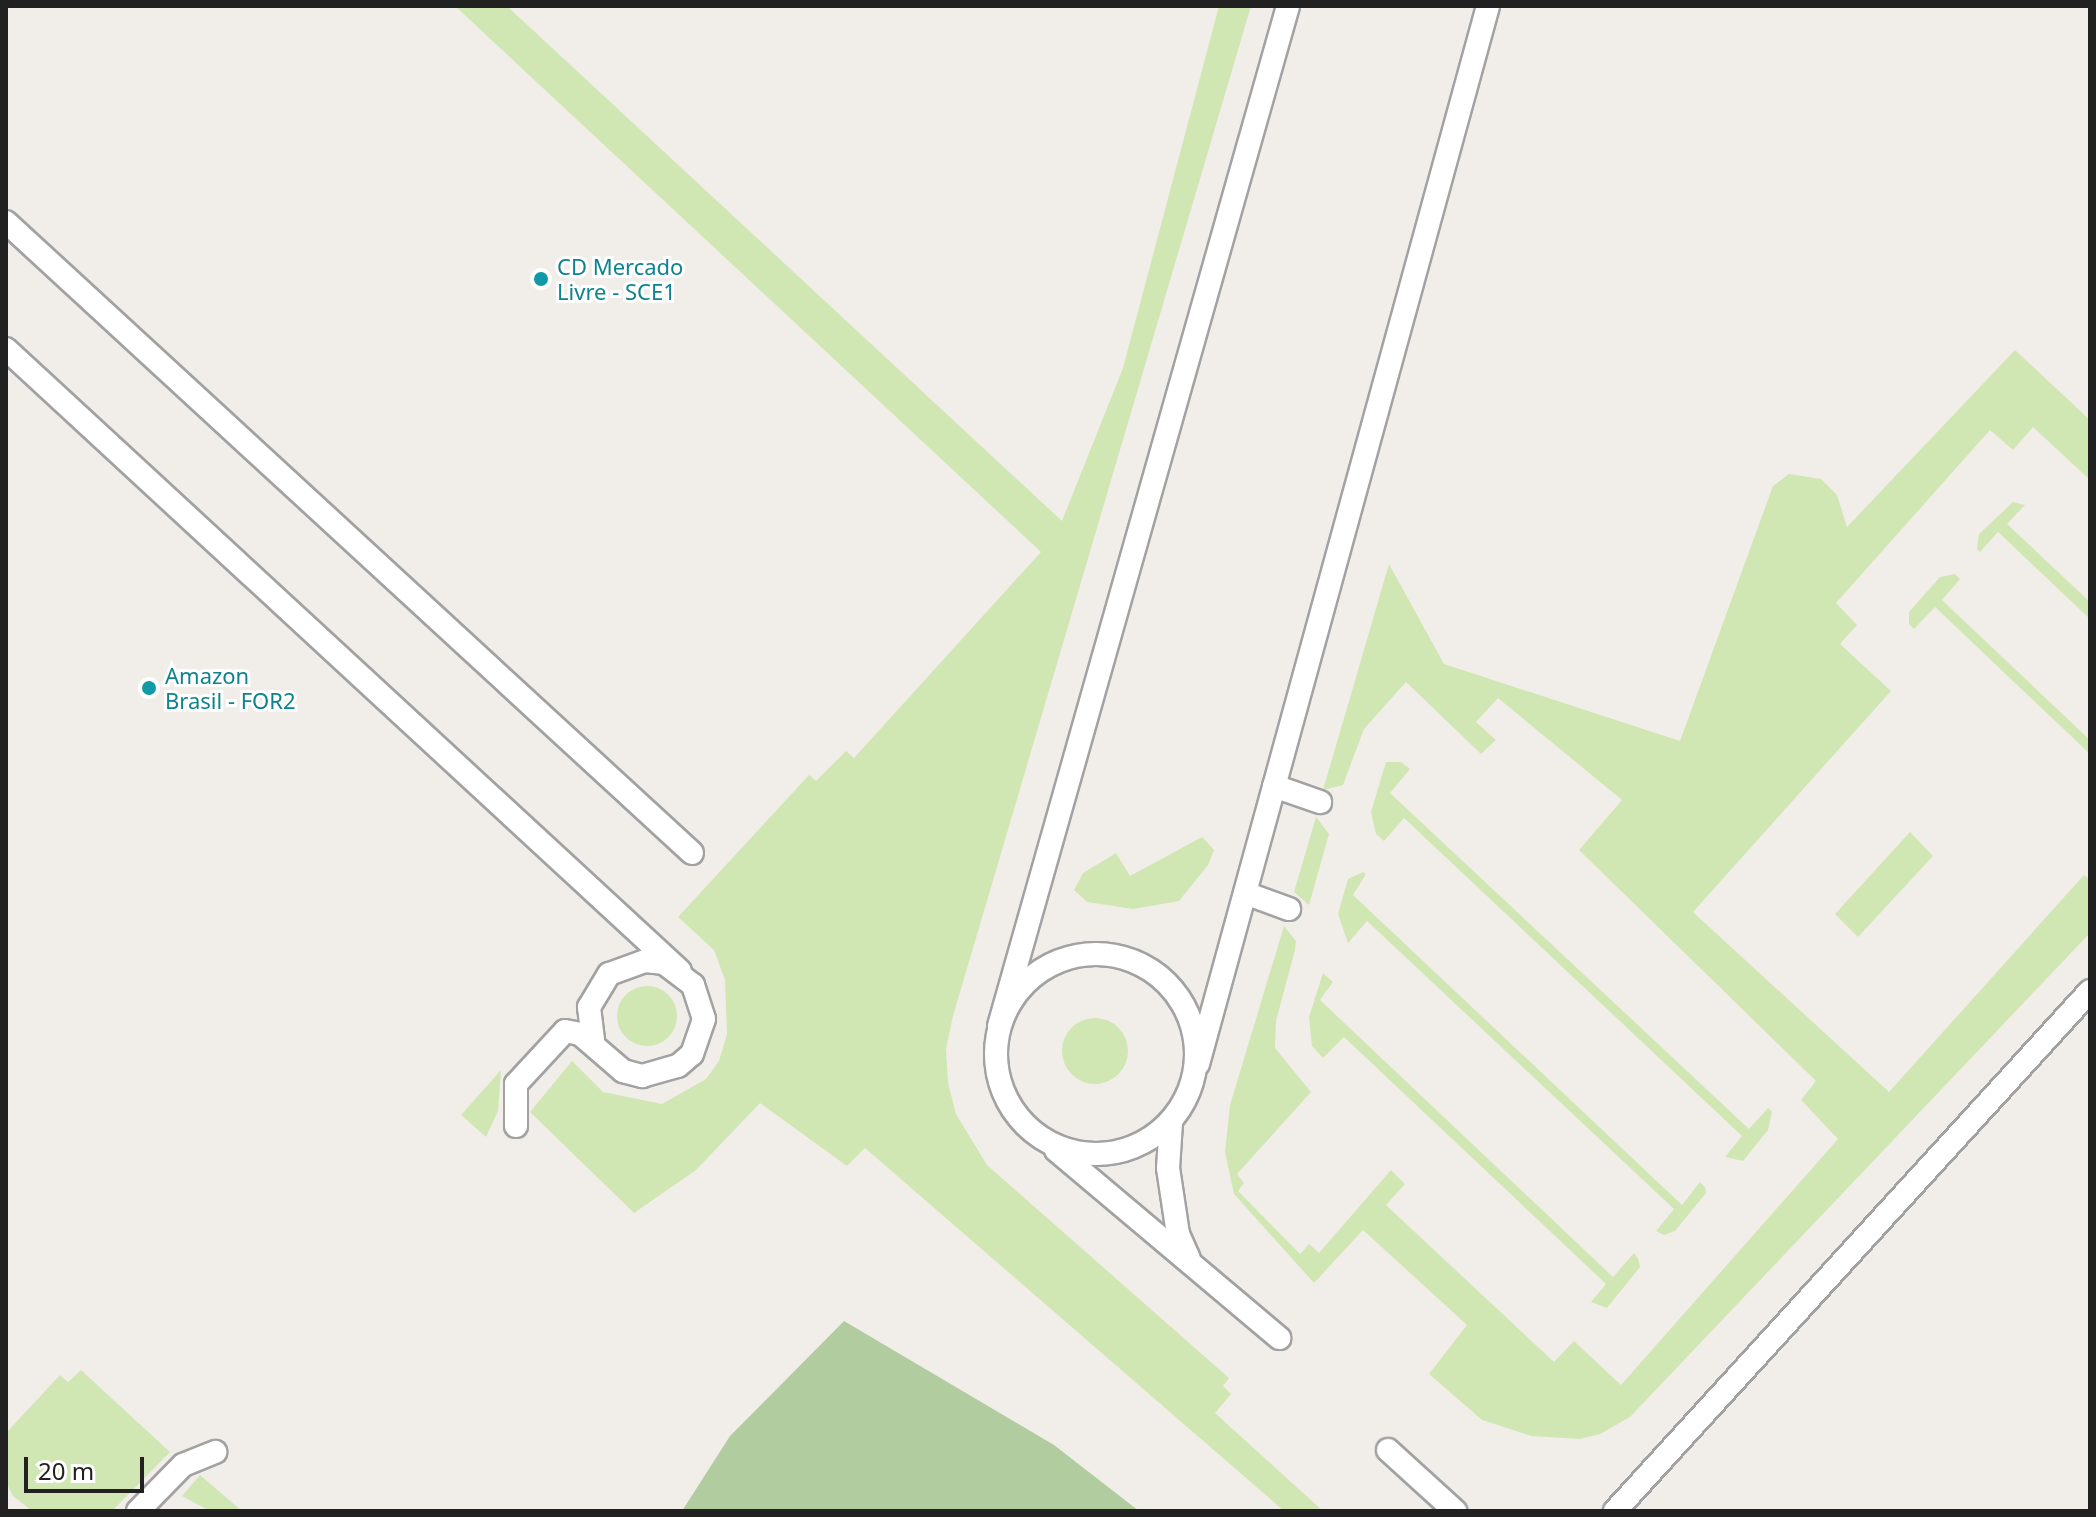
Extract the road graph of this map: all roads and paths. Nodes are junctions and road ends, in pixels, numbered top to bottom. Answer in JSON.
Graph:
{"nodes":[{"id":1,"x":1288,"y":6,"type":"edge"},
{"id":2,"x":1488,"y":6,"type":"edge"},
{"id":3,"x":6,"y":222,"type":"edge"},
{"id":4,"x":6,"y":349,"type":"edge"},
{"id":5,"x":1274,"y":786,"type":"junction"},
{"id":6,"x":1320,"y":802,"type":"dead end"},
{"id":7,"x":692,"y":853,"type":"dead end"},
{"id":8,"x":1245,"y":893,"type":"junction"},
{"id":9,"x":1289,"y":909,"type":"dead end"},
{"id":10,"x":680,"y":971,"type":"junction"},
{"id":11,"x":2090,"y":991,"type":"edge"},
{"id":12,"x":999,"y":1026,"type":"junction"},
{"id":13,"x":594,"y":1045,"type":"junction"},
{"id":14,"x":1198,"y":1064,"type":"junction"},
{"id":15,"x":1171,"y":1123,"type":"junction"},
{"id":16,"x":516,"y":1126,"type":"dead end"},
{"id":17,"x":1049,"y":1144,"type":"junction"},
{"id":18,"x":1191,"y":1263,"type":"junction"},
{"id":19,"x":1279,"y":1338,"type":"dead end"},
{"id":20,"x":1388,"y":1450,"type":"dead end"},
{"id":21,"x":215,"y":1452,"type":"dead end"},
{"id":22,"x":138,"y":1511,"type":"edge"},
{"id":23,"x":1455,"y":1511,"type":"edge"},
{"id":24,"x":1615,"y":1511,"type":"edge"}],
"edges":[{"from":1,"to":12,"type":"lane"},
{"from":2,"to":5,"type":"lane"},
{"from":3,"to":7,"type":"lane"},
{"from":4,"to":10,"type":"lane"},
{"from":5,"to":6,"type":"lane"},
{"from":5,"to":8,"type":"lane"},
{"from":8,"to":9,"type":"lane"},
{"from":8,"to":14,"type":"lane"},
{"from":10,"to":13,"type":"lane"},
{"from":10,"to":13,"type":"lane"},
{"from":11,"to":24,"type":"lane"},
{"from":12,"to":14,"type":"lane"},
{"from":12,"to":17,"type":"lane"},
{"from":13,"to":16,"type":"lane"},
{"from":14,"to":15,"type":"lane"},
{"from":15,"to":17,"type":"lane"},
{"from":15,"to":18,"type":"lane"},
{"from":17,"to":18,"type":"lane"},
{"from":18,"to":19,"type":"lane"},
{"from":20,"to":23,"type":"lane"},
{"from":21,"to":22,"type":"lane"}]}
